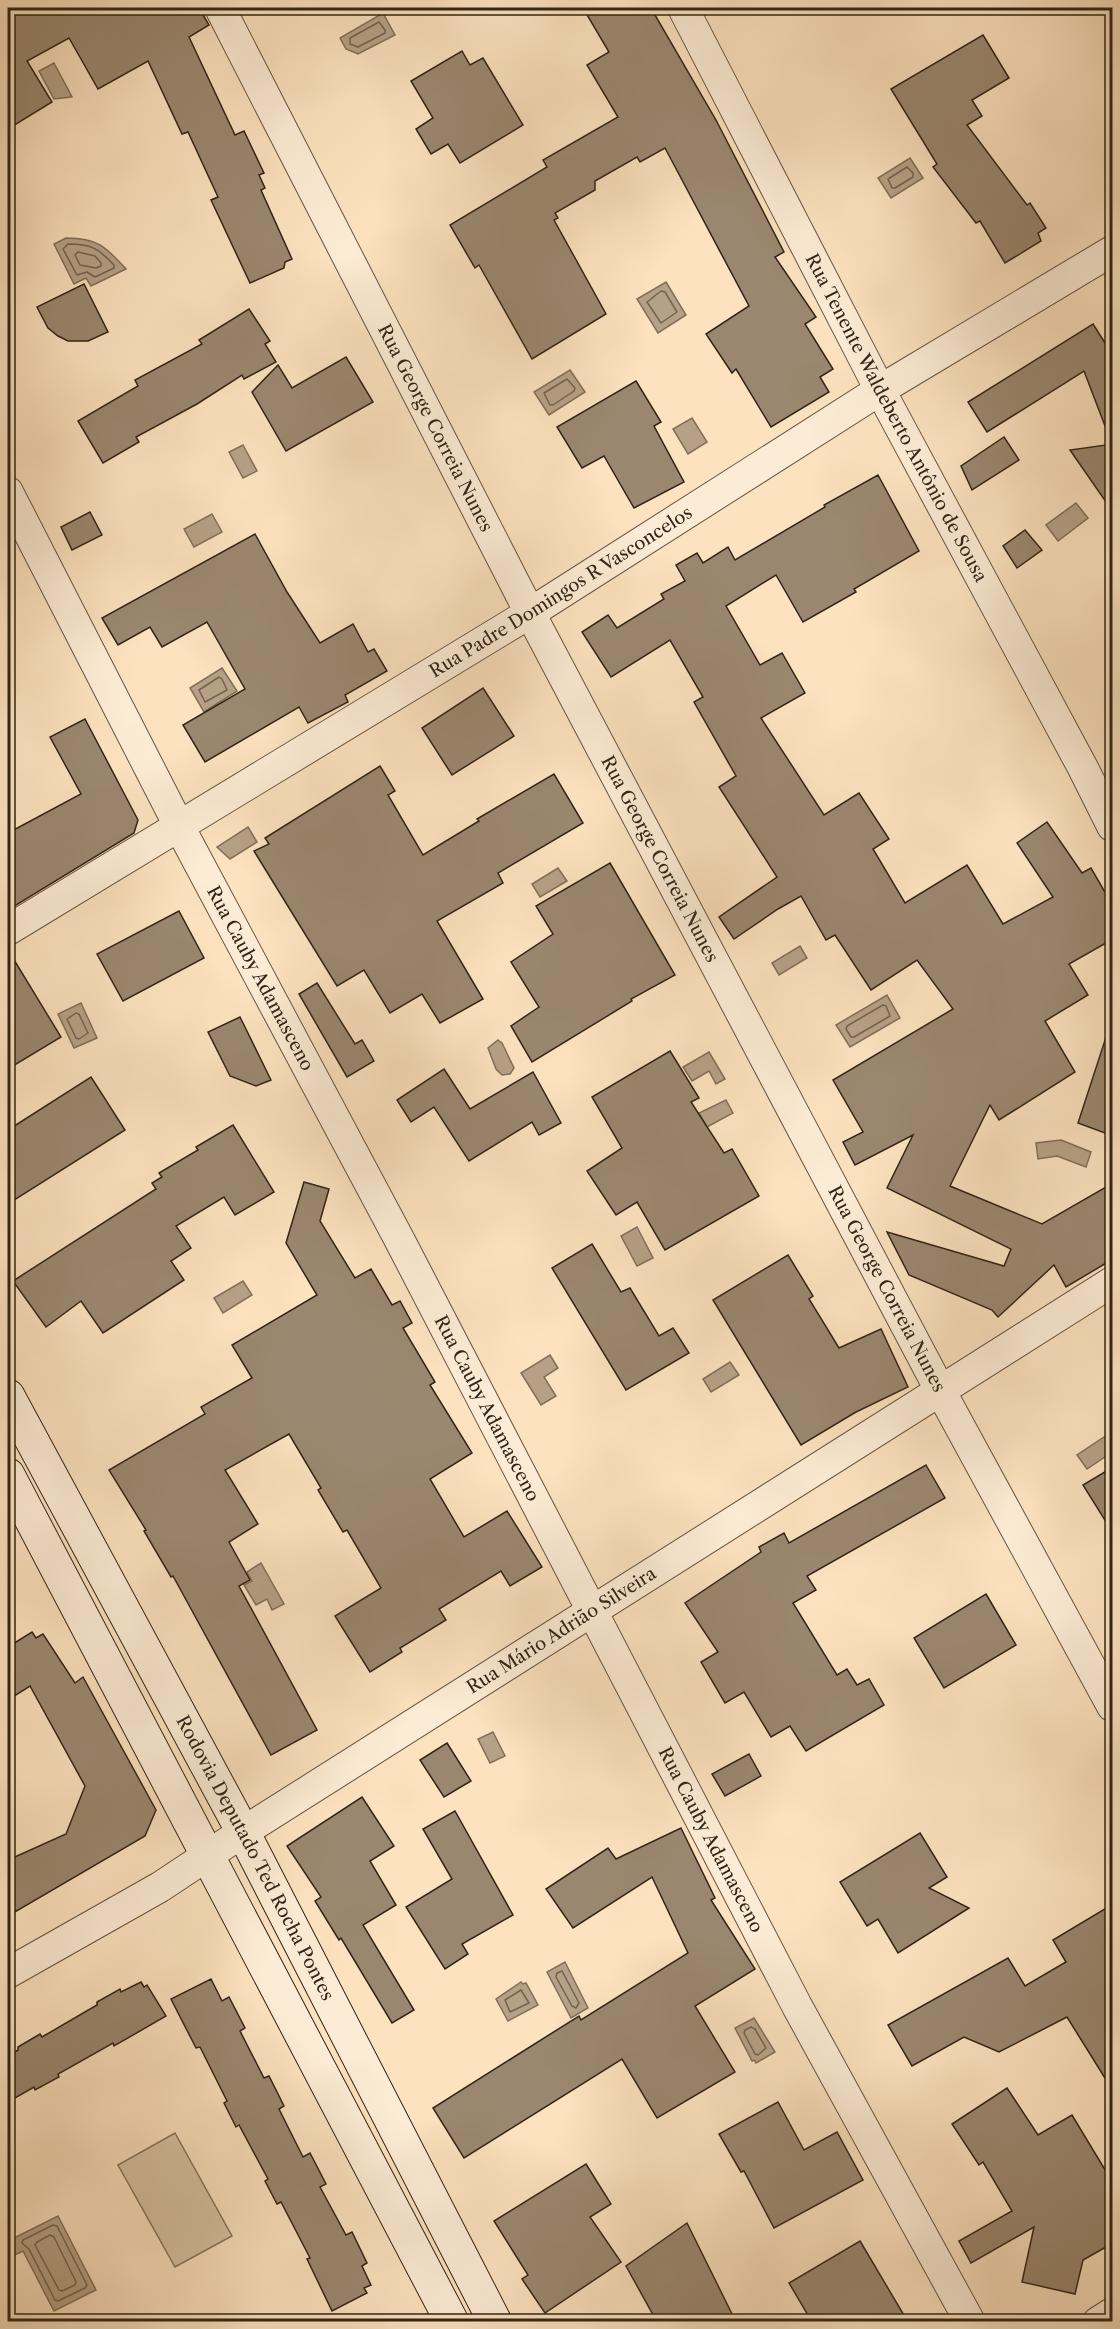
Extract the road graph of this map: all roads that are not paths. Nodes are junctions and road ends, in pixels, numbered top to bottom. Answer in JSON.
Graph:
{"nodes":[{"id":1,"x":220,"y":8,"type":"edge"},
{"id":2,"x":683,"y":8,"type":"edge"},
{"id":3,"x":1113,"y":251,"type":"edge"},
{"id":4,"x":880,"y":390,"type":"junction"},
{"id":5,"x":8,"y":492,"type":"edge"},
{"id":6,"x":530,"y":613,"type":"junction"},
{"id":7,"x":179,"y":826,"type":"junction"},
{"id":8,"x":1113,"y":826,"type":"edge"},
{"id":9,"x":8,"y":930,"type":"edge"},
{"id":10,"x":1113,"y":1282,"type":"edge"},
{"id":11,"x":940,"y":1390,"type":"junction"},
{"id":12,"x":8,"y":1396,"type":"edge"},
{"id":13,"x":8,"y":1475,"type":"edge"},
{"id":14,"x":592,"y":1610,"type":"junction"},
{"id":15,"x":1113,"y":1706,"type":"edge"},
{"id":16,"x":243,"y":1832,"type":"junction"},
{"id":17,"x":207,"y":1857,"type":"junction"},
{"id":18,"x":8,"y":1973,"type":"edge"},
{"id":19,"x":1113,"y":2313,"type":"edge"},
{"id":20,"x":452,"y":2322,"type":"edge"},
{"id":21,"x":495,"y":2322,"type":"edge"},
{"id":22,"x":970,"y":2322,"type":"edge"},
{"id":23,"x":1098,"y":2322,"type":"edge"}],
"edges":[{"from":1,"to":6,"type":"street","name":"Rua George Correia Nunes"},
{"from":2,"to":4,"type":"street","name":"Rua Tenente Waldeberto Antônio de Sousa"},
{"from":3,"to":4,"type":"street","name":"Rua Padre Domingos R Vasconcelos"},
{"from":4,"to":6,"type":"street","name":"Rua Padre Domingos R Vasconcelos"},
{"from":4,"to":8,"type":"street","name":"Rua Tenente Waldeberto Antônio de Sousa"},
{"from":5,"to":7,"type":"street","name":"Rua Cauby Adamasceno"},
{"from":6,"to":7,"type":"street","name":"Rua Padre Domingos R Vasconcelos"},
{"from":6,"to":11,"type":"street","name":"Rua George Correia Nunes"},
{"from":7,"to":9,"type":"street","name":"Rua Padre Domingos R Vasconcelos"},
{"from":7,"to":14,"type":"street","name":"Rua Cauby Adamasceno"},
{"from":10,"to":11,"type":"street","name":"Rua Mário Adrião Silveira"},
{"from":11,"to":14,"type":"street","name":"Rua Mário Adrião Silveira"},
{"from":11,"to":15,"type":"street","name":"Rua George Correia Nunes"},
{"from":12,"to":16,"type":"main road","name":"Rodovia Deputado Ted Rocha Pontes"},
{"from":13,"to":17,"type":"main road"},
{"from":14,"to":16,"type":"street","name":"Rua Mário Adrião Silveira"},
{"from":14,"to":22,"type":"street","name":"Rua Cauby Adamasceno"},
{"from":16,"to":17,"type":"street","name":"Rua Mário Adrião Silveira"},
{"from":16,"to":21,"type":"main road","name":"Rodovia Deputado Ted Rocha Pontes"},
{"from":17,"to":18,"type":"street","name":"Rua Mário Adrião Silveira"},
{"from":17,"to":20,"type":"main road"},
{"from":19,"to":23,"type":"street"}]}
